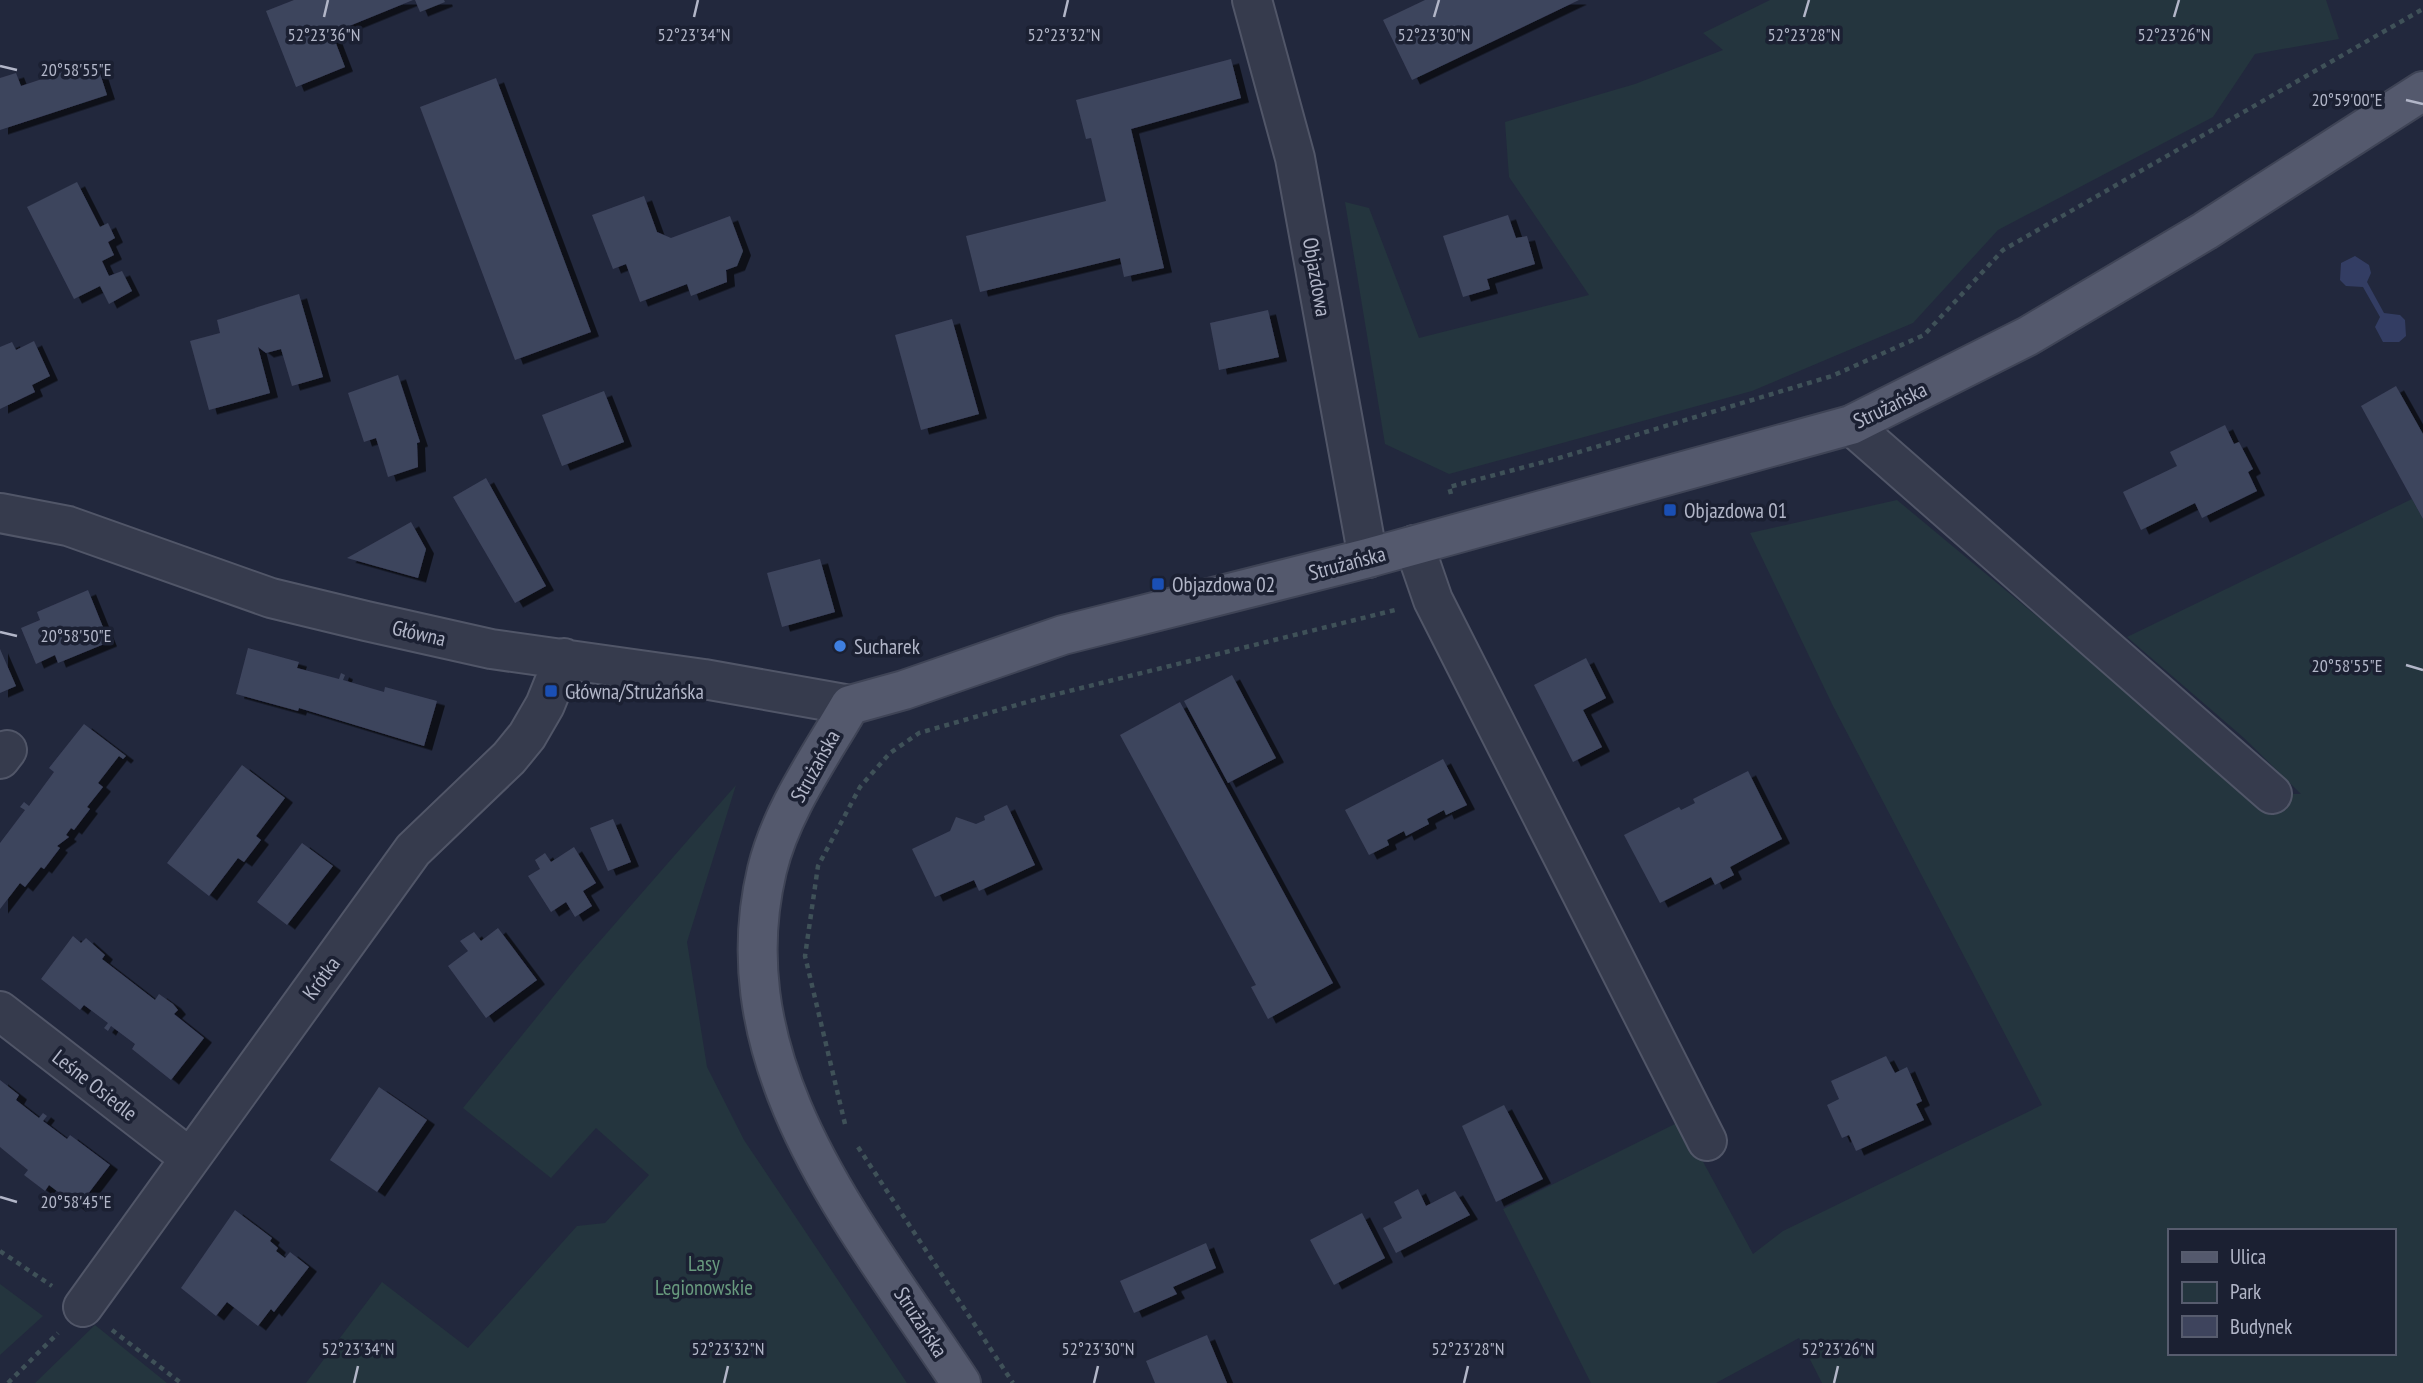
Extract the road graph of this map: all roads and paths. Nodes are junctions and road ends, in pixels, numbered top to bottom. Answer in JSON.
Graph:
{"nodes":[{"id":1,"x":1252,"y":0,"type":"edge"},
{"id":2,"x":2423,"y":91,"type":"edge"},
{"id":3,"x":1851,"y":425,"type":"junction"},
{"id":4,"x":0,"y":513,"type":"edge"},
{"id":5,"x":1414,"y":545,"type":"junction"},
{"id":6,"x":1368,"y":558,"type":"junction"},
{"id":7,"x":564,"y":658,"type":"junction"},
{"id":8,"x":850,"y":705,"type":"junction"},
{"id":9,"x":2272,"y":794,"type":"dead end"},
{"id":10,"x":0,"y":1011,"type":"edge"},
{"id":11,"x":1707,"y":1141,"type":"dead end"},
{"id":12,"x":190,"y":1158,"type":"junction"},
{"id":13,"x":0,"y":1251,"type":"edge"},
{"id":14,"x":83,"y":1307,"type":"junction"},
{"id":15,"x":8,"y":1383,"type":"edge"},
{"id":16,"x":181,"y":1383,"type":"edge"},
{"id":17,"x":961,"y":1383,"type":"edge"}],
"edges":[{"from":1,"to":6,"type":"street","name":"Objazdowa"},
{"from":2,"to":3,"type":"main road","name":"Strużańska"},
{"from":3,"to":5,"type":"main road","name":"Strużańska"},
{"from":3,"to":9,"type":"street"},
{"from":4,"to":7,"type":"street","name":"Główna"},
{"from":5,"to":6,"type":"main road","name":"Strużańska"},
{"from":5,"to":11,"type":"street"},
{"from":6,"to":8,"type":"main road","name":"Strużańska"},
{"from":7,"to":8,"type":"street","name":"Główna"},
{"from":7,"to":12,"type":"street","name":"Krótka"},
{"from":8,"to":17,"type":"main road","name":"Strużańska"},
{"from":10,"to":12,"type":"street","name":"Leśne Osiedle"},
{"from":12,"to":14,"type":"street","name":"Krótka"},
{"from":13,"to":14,"type":"path"},
{"from":14,"to":15,"type":"path"},
{"from":14,"to":16,"type":"path"}]}
